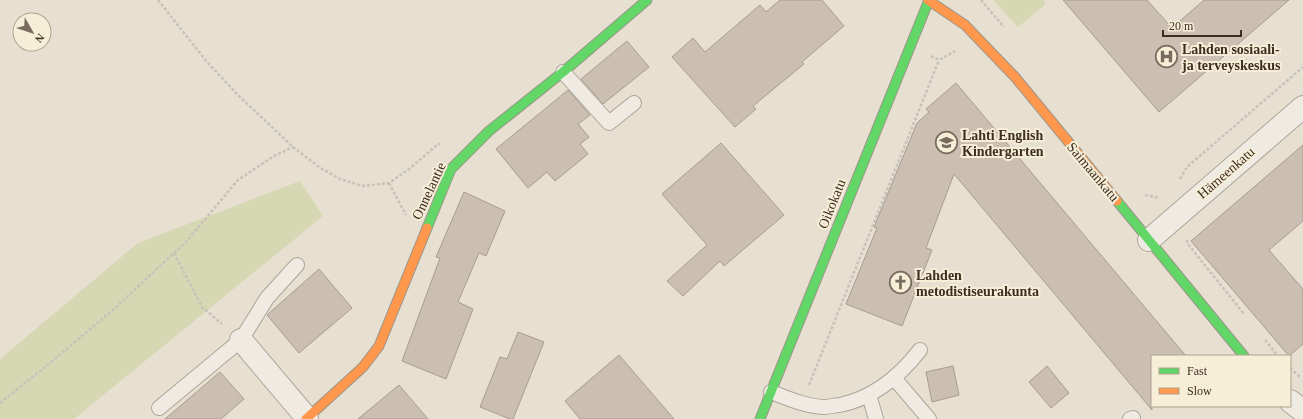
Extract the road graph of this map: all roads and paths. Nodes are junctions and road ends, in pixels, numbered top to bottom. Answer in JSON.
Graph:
{"nodes":[{"id":1,"x":158,"y":0,"type":"edge"},
{"id":2,"x":647,"y":0,"type":"edge"},
{"id":3,"x":929,"y":0,"type":"edge"},
{"id":4,"x":911,"y":47,"type":"junction"},
{"id":5,"x":959,"y":54,"type":"dead end"},
{"id":6,"x":940,"y":60,"type":"junction"},
{"id":7,"x":1303,"y":67,"type":"edge"},
{"id":8,"x":563,"y":72,"type":"junction"},
{"id":9,"x":634,"y":103,"type":"dead end"},
{"id":10,"x":1303,"y":107,"type":"edge"},
{"id":11,"x":443,"y":143,"type":"dead end"},
{"id":12,"x":293,"y":147,"type":"junction"},
{"id":13,"x":1178,"y":182,"type":"dead end"},
{"id":14,"x":1164,"y":194,"type":"dead end"},
{"id":15,"x":1160,"y":198,"type":"dead end"},
{"id":16,"x":1175,"y":216,"type":"junction"},
{"id":17,"x":1149,"y":240,"type":"junction"},
{"id":18,"x":174,"y":254,"type":"junction"},
{"id":19,"x":297,"y":265,"type":"dead end"},
{"id":20,"x":1248,"y":319,"type":"dead end"},
{"id":21,"x":1263,"y":338,"type":"dead end"},
{"id":22,"x":241,"y":340,"type":"junction"},
{"id":23,"x":920,"y":350,"type":"dead end"},
{"id":24,"x":1243,"y":355,"type":"edge"},
{"id":25,"x":1277,"y":355,"type":"edge"},
{"id":26,"x":1291,"y":369,"type":"edge"},
{"id":27,"x":894,"y":378,"type":"junction"},
{"id":28,"x":1303,"y":379,"type":"edge"},
{"id":29,"x":771,"y":392,"type":"junction"},
{"id":30,"x":869,"y":395,"type":"junction"},
{"id":31,"x":1291,"y":402,"type":"edge"},
{"id":32,"x":0,"y":403,"type":"edge"},
{"id":33,"x":802,"y":404,"type":"junction"},
{"id":34,"x":1281,"y":407,"type":"edge"},
{"id":35,"x":159,"y":408,"type":"dead end"},
{"id":36,"x":1303,"y":412,"type":"edge"},
{"id":37,"x":307,"y":419,"type":"edge"},
{"id":38,"x":760,"y":419,"type":"edge"},
{"id":39,"x":876,"y":419,"type":"edge"},
{"id":40,"x":929,"y":419,"type":"edge"},
{"id":41,"x":1288,"y":419,"type":"edge"}],
"edges":[{"from":1,"to":12,"type":"path"},
{"from":2,"to":8,"type":"street","name":"Onnelantie"},
{"from":3,"to":4,"type":"street","name":"Oikokatu"},
{"from":3,"to":17,"type":"street","name":"Saimaankatu"},
{"from":4,"to":6,"type":"path"},
{"from":4,"to":29,"type":"street","name":"Oikokatu"},
{"from":5,"to":6,"type":"path"},
{"from":6,"to":33,"type":"path"},
{"from":7,"to":13,"type":"path"},
{"from":8,"to":9,"type":"lane"},
{"from":8,"to":37,"type":"street","name":"Onnelantie"},
{"from":10,"to":16,"type":"street","name":"Hämeenkatu"},
{"from":11,"to":12,"type":"path"},
{"from":12,"to":18,"type":"path"},
{"from":14,"to":15,"type":"path"},
{"from":16,"to":17,"type":"street","name":"Hämeenkatu"},
{"from":16,"to":20,"type":"path"},
{"from":17,"to":24,"type":"street","name":"Saimaankatu"},
{"from":18,"to":22,"type":"path"},
{"from":18,"to":32,"type":"path"},
{"from":19,"to":22,"type":"lane"},
{"from":21,"to":25,"type":"path"},
{"from":22,"to":35,"type":"lane"},
{"from":22,"to":37,"type":"street"},
{"from":23,"to":27,"type":"lane"},
{"from":26,"to":28,"type":"path"},
{"from":27,"to":30,"type":"lane"},
{"from":27,"to":40,"type":"lane"},
{"from":29,"to":33,"type":"lane"},
{"from":29,"to":38,"type":"street","name":"Oikokatu"},
{"from":30,"to":33,"type":"lane"},
{"from":30,"to":39,"type":"lane"},
{"from":31,"to":36,"type":"street"},
{"from":34,"to":41,"type":"street"}]}
